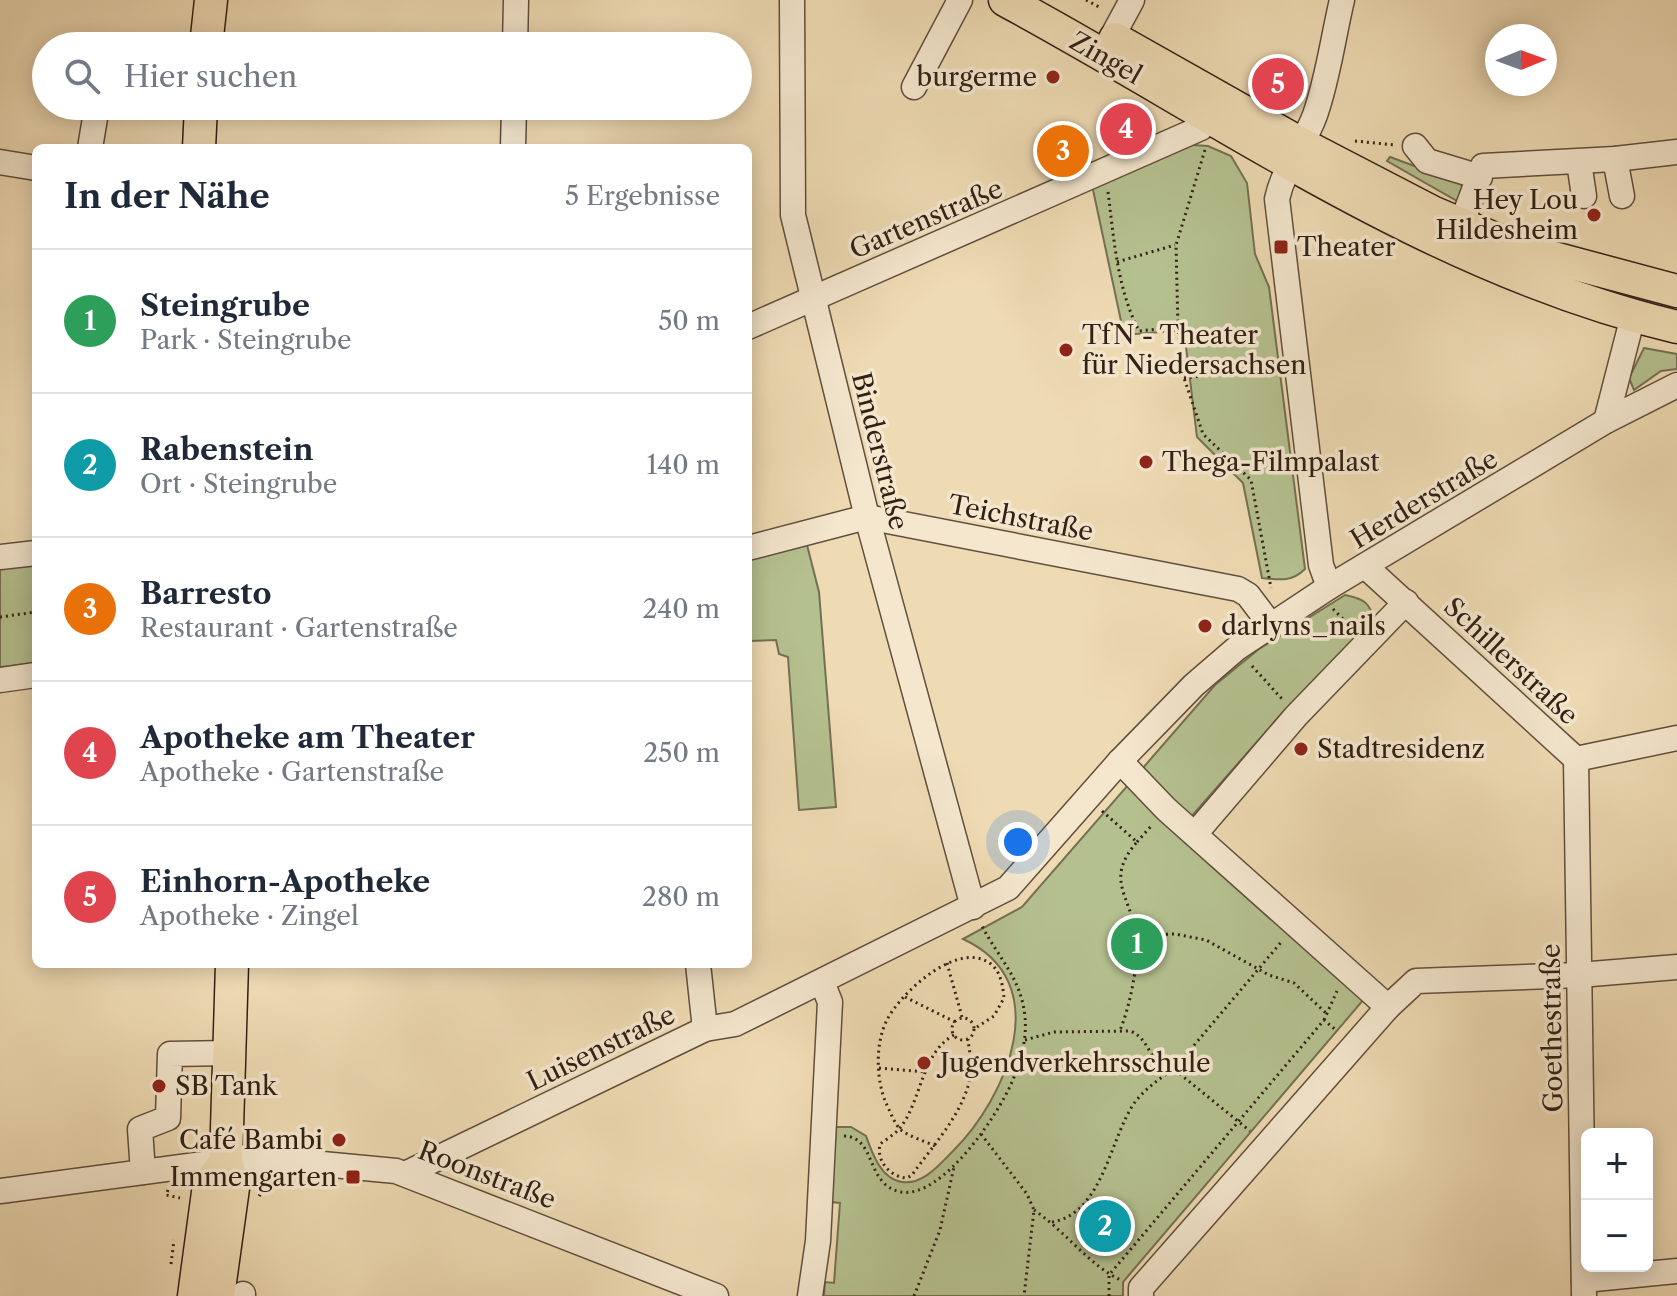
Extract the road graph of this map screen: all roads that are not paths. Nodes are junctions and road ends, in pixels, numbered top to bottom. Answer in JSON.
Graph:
{"nodes":[{"id":1,"x":211,"y":0,"type":"edge"},
{"id":2,"x":516,"y":0,"type":"edge"},
{"id":3,"x":792,"y":0,"type":"edge"},
{"id":4,"x":960,"y":0,"type":"edge"},
{"id":5,"x":1005,"y":0,"type":"edge"},
{"id":6,"x":1046,"y":0,"type":"edge"},
{"id":7,"x":1342,"y":0,"type":"edge"},
{"id":8,"x":1122,"y":19,"type":"edge"},
{"id":9,"x":208,"y":32,"type":"edge"},
{"id":10,"x":515,"y":32,"type":"edge"},
{"id":11,"x":914,"y":87,"type":"dead end"},
{"id":12,"x":95,"y":120,"type":"edge"},
{"id":13,"x":200,"y":120,"type":"edge"},
{"id":14,"x":514,"y":120,"type":"edge"},
{"id":15,"x":1207,"y":133,"type":"junction"},
{"id":16,"x":91,"y":144,"type":"edge"},
{"id":17,"x":199,"y":144,"type":"edge"},
{"id":18,"x":513,"y":144,"type":"edge"},
{"id":19,"x":1415,"y":146,"type":"dead end"},
{"id":20,"x":1677,"y":152,"type":"edge"},
{"id":21,"x":1296,"y":155,"type":"junction"},
{"id":22,"x":1615,"y":159,"type":"junction"},
{"id":23,"x":0,"y":162,"type":"edge"},
{"id":24,"x":1579,"y":162,"type":"junction"},
{"id":25,"x":32,"y":167,"type":"edge"},
{"id":26,"x":1480,"y":177,"type":"junction"},
{"id":27,"x":1584,"y":196,"type":"dead end"},
{"id":28,"x":1622,"y":196,"type":"dead end"},
{"id":29,"x":1461,"y":225,"type":"junction"},
{"id":30,"x":1677,"y":291,"type":"edge"},
{"id":31,"x":814,"y":298,"type":"junction"},
{"id":32,"x":1633,"y":316,"type":"junction"},
{"id":33,"x":752,"y":325,"type":"edge"},
{"id":34,"x":1677,"y":327,"type":"edge"},
{"id":35,"x":1677,"y":385,"type":"edge"},
{"id":36,"x":1606,"y":421,"type":"junction"},
{"id":37,"x":867,"y":517,"type":"junction"},
{"id":38,"x":752,"y":547,"type":"edge"},
{"id":39,"x":32,"y":553,"type":"edge"},
{"id":40,"x":0,"y":557,"type":"edge"},
{"id":41,"x":1366,"y":567,"type":"junction"},
{"id":42,"x":1324,"y":590,"type":"junction"},
{"id":43,"x":1406,"y":602,"type":"junction"},
{"id":44,"x":1274,"y":622,"type":"junction"},
{"id":45,"x":32,"y":676,"type":"edge"},
{"id":46,"x":0,"y":680,"type":"edge"},
{"id":47,"x":1677,"y":738,"type":"edge"},
{"id":48,"x":1576,"y":759,"type":"junction"},
{"id":49,"x":1120,"y":761,"type":"junction"},
{"id":50,"x":1087,"y":797,"type":"joint"},
{"id":51,"x":1195,"y":834,"type":"junction"},
{"id":52,"x":973,"y":907,"type":"junction"},
{"id":53,"x":1677,"y":967,"type":"edge"},
{"id":54,"x":232,"y":968,"type":"edge"},
{"id":55,"x":698,"y":968,"type":"edge"},
{"id":56,"x":1579,"y":975,"type":"junction"},
{"id":57,"x":822,"y":982,"type":"junction"},
{"id":58,"x":1388,"y":1007,"type":"junction"},
{"id":59,"x":705,"y":1029,"type":"junction"},
{"id":60,"x":231,"y":1053,"type":"junction"},
{"id":61,"x":226,"y":1161,"type":"junction"},
{"id":62,"x":143,"y":1172,"type":"junction"},
{"id":63,"x":407,"y":1173,"type":"junction"},
{"id":64,"x":0,"y":1191,"type":"edge"},
{"id":65,"x":1677,"y":1271,"type":"edge"},
{"id":66,"x":1584,"y":1288,"type":"edge"},
{"id":67,"x":1141,"y":1292,"type":"edge"},
{"id":68,"x":235,"y":1295,"type":"edge"},
{"id":69,"x":194,"y":1296,"type":"edge"},
{"id":70,"x":716,"y":1296,"type":"edge"},
{"id":71,"x":810,"y":1296,"type":"edge"}],
"edges":[{"from":1,"to":9,"type":"main road"},
{"from":2,"to":10,"type":"street"},
{"from":3,"to":31,"type":"street","name":"Binderstraße"},
{"from":4,"to":11,"type":"street"},
{"from":5,"to":15,"type":"main road","name":"Zingel"},
{"from":6,"to":8,"type":"main road","name":"Zingel"},
{"from":7,"to":21,"type":"street"},
{"from":8,"to":21,"type":"main road","name":"Zingel"},
{"from":12,"to":16,"type":"street"},
{"from":13,"to":17,"type":"main road"},
{"from":14,"to":18,"type":"street"},
{"from":15,"to":21,"type":"main road","name":"Zingel"},
{"from":15,"to":31,"type":"street","name":"Gartenstraße"},
{"from":19,"to":26,"type":"street"},
{"from":20,"to":22,"type":"street"},
{"from":21,"to":29,"type":"main road"},
{"from":21,"to":32,"type":"main road"},
{"from":21,"to":42,"type":"street"},
{"from":22,"to":24,"type":"street"},
{"from":22,"to":28,"type":"street"},
{"from":23,"to":25,"type":"street"},
{"from":24,"to":26,"type":"street"},
{"from":24,"to":27,"type":"street"},
{"from":26,"to":29,"type":"street"},
{"from":29,"to":30,"type":"main road"},
{"from":31,"to":33,"type":"street","name":"Gartenstraße"},
{"from":31,"to":37,"type":"street","name":"Binderstraße"},
{"from":32,"to":34,"type":"main road"},
{"from":32,"to":36,"type":"street"},
{"from":35,"to":36,"type":"street","name":"Herderstraße"},
{"from":36,"to":41,"type":"street","name":"Herderstraße"},
{"from":37,"to":38,"type":"street","name":"Teichstraße"},
{"from":37,"to":44,"type":"street","name":"Teichstraße"},
{"from":37,"to":52,"type":"street","name":"Binderstraße"},
{"from":39,"to":40,"type":"street"},
{"from":41,"to":42,"type":"street","name":"Herderstraße"},
{"from":41,"to":43,"type":"street","name":"Schillerstraße"},
{"from":42,"to":44,"type":"street","name":"Herderstraße"},
{"from":43,"to":48,"type":"street","name":"Schillerstraße"},
{"from":43,"to":51,"type":"street"},
{"from":44,"to":49,"type":"street","name":"Herderstraße"},
{"from":45,"to":46,"type":"street"},
{"from":47,"to":48,"type":"street","name":"Schillerstraße"},
{"from":48,"to":56,"type":"street","name":"Goethestraße"},
{"from":49,"to":50,"type":"street","name":"Herderstraße"},
{"from":49,"to":51,"type":"street"},
{"from":50,"to":52,"type":"street","name":"Luisenstraße"},
{"from":51,"to":58,"type":"street"},
{"from":52,"to":57,"type":"street","name":"Luisenstraße"},
{"from":53,"to":56,"type":"street"},
{"from":54,"to":60,"type":"main road"},
{"from":55,"to":59,"type":"street"},
{"from":56,"to":58,"type":"street"},
{"from":56,"to":66,"type":"street","name":"Goethestraße"},
{"from":57,"to":59,"type":"street","name":"Luisenstraße"},
{"from":57,"to":71,"type":"street"},
{"from":58,"to":67,"type":"street"},
{"from":59,"to":63,"type":"street","name":"Luisenstraße"},
{"from":60,"to":61,"type":"main road"},
{"from":60,"to":62,"type":"street"},
{"from":61,"to":62,"type":"street"},
{"from":61,"to":63,"type":"street","name":"Roonstraße"},
{"from":61,"to":68,"type":"main road"},
{"from":61,"to":69,"type":"main road"},
{"from":62,"to":64,"type":"street"},
{"from":63,"to":70,"type":"street","name":"Roonstraße"},
{"from":65,"to":66,"type":"street"}]}
